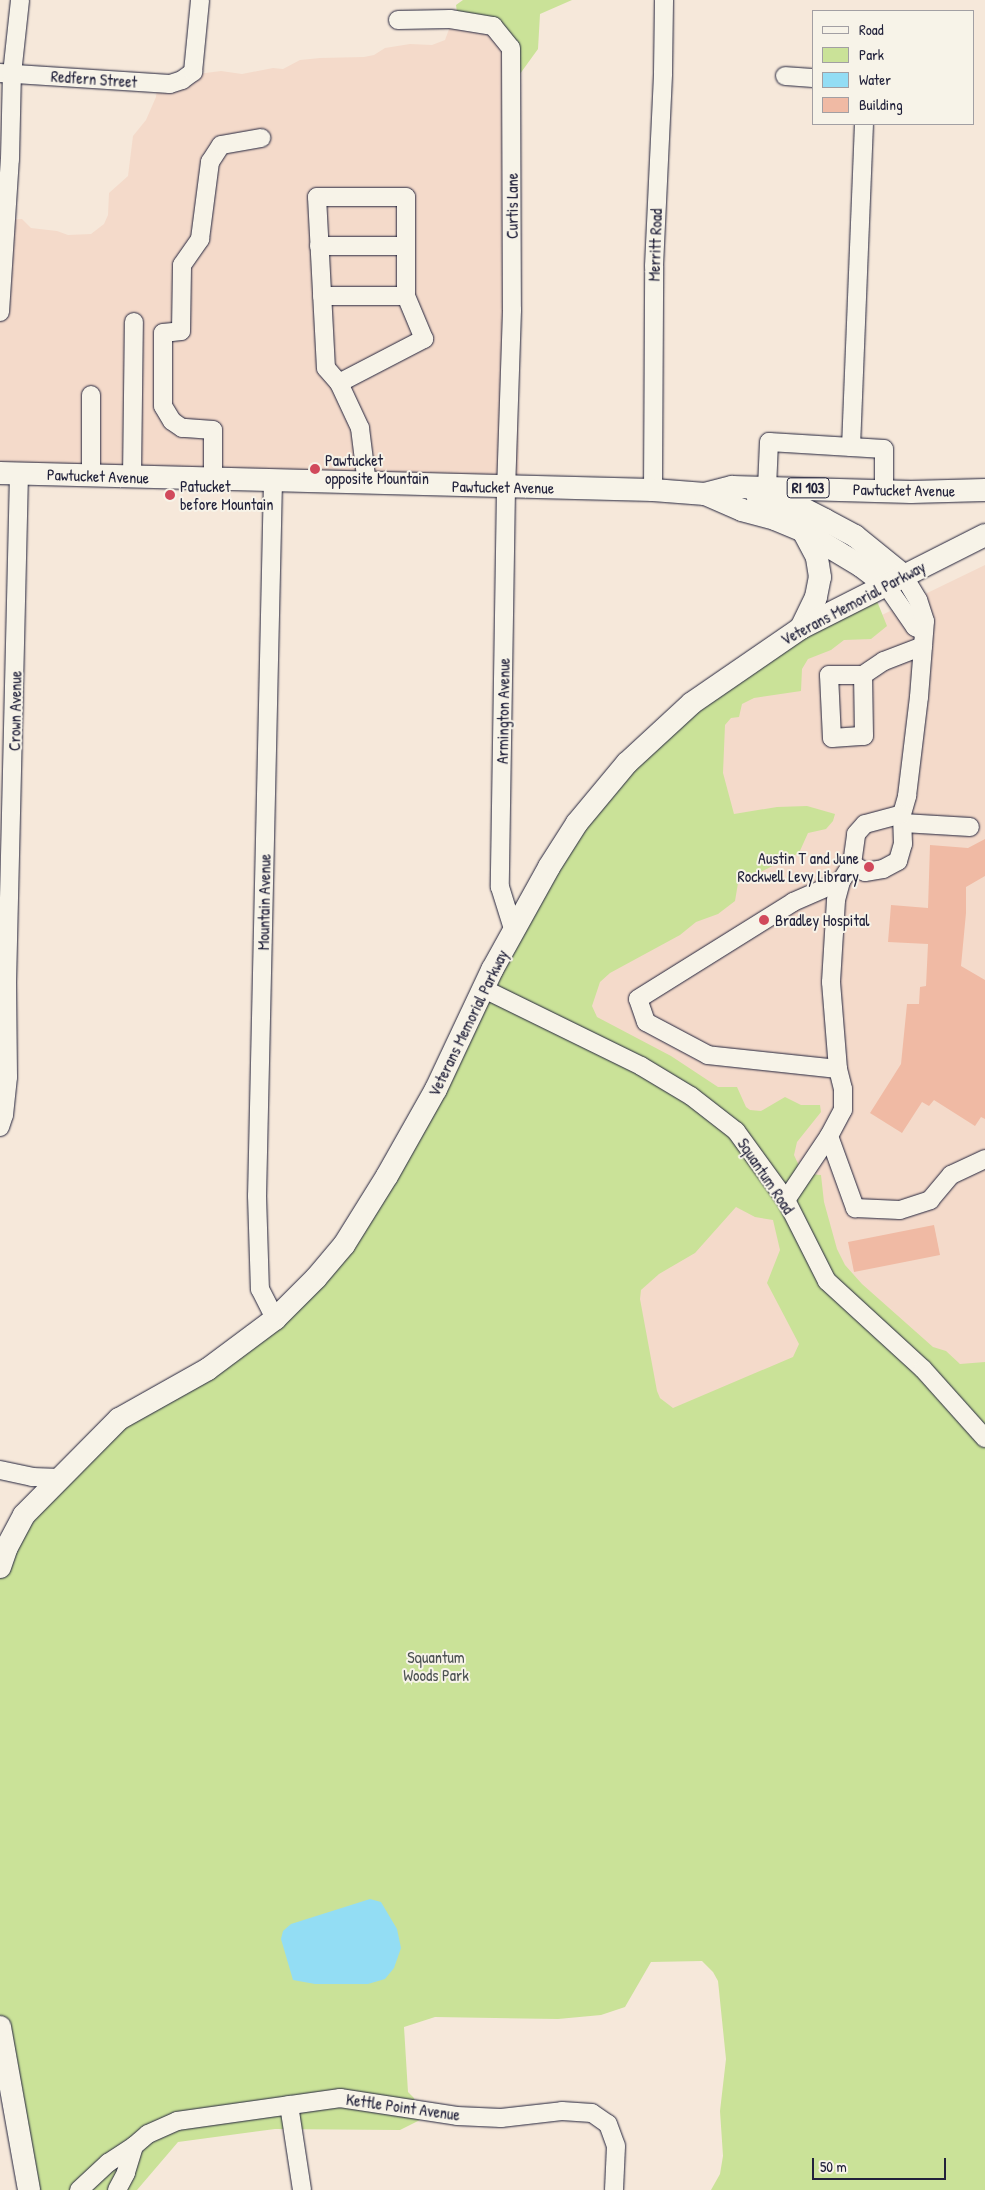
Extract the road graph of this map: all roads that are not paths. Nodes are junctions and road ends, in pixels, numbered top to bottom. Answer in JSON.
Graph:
{"nodes":[{"id":1,"x":20,"y":0,"type":"edge"},
{"id":2,"x":200,"y":0,"type":"edge"},
{"id":3,"x":664,"y":0,"type":"edge"},
{"id":4,"x":398,"y":20,"type":"dead end"},
{"id":5,"x":6,"y":73,"type":"edge"},
{"id":6,"x":785,"y":76,"type":"dead end"},
{"id":7,"x":812,"y":78,"type":"edge"},
{"id":8,"x":864,"y":125,"type":"edge"},
{"id":9,"x":261,"y":138,"type":"dead end"},
{"id":10,"x":319,"y":246,"type":"junction"},
{"id":11,"x":406,"y":246,"type":"junction"},
{"id":12,"x":322,"y":296,"type":"junction"},
{"id":13,"x":406,"y":296,"type":"junction"},
{"id":14,"x":0,"y":312,"type":"edge"},
{"id":15,"x":134,"y":322,"type":"dead end"},
{"id":16,"x":339,"y":383,"type":"junction"},
{"id":17,"x":91,"y":394,"type":"dead end"},
{"id":18,"x":851,"y":447,"type":"junction"},
{"id":19,"x":10,"y":473,"type":"edge"},
{"id":20,"x":91,"y":476,"type":"junction"},
{"id":21,"x":132,"y":477,"type":"junction"},
{"id":22,"x":213,"y":479,"type":"junction"},
{"id":23,"x":273,"y":481,"type":"junction"},
{"id":24,"x":367,"y":484,"type":"junction"},
{"id":25,"x":732,"y":487,"type":"junction"},
{"id":26,"x":506,"y":488,"type":"junction"},
{"id":27,"x":767,"y":488,"type":"junction"},
{"id":28,"x":653,"y":490,"type":"junction"},
{"id":29,"x":884,"y":490,"type":"junction"},
{"id":30,"x":985,"y":490,"type":"edge"},
{"id":31,"x":705,"y":494,"type":"junction"},
{"id":32,"x":803,"y":531,"type":"junction"},
{"id":33,"x":985,"y":535,"type":"edge"},
{"id":34,"x":894,"y":580,"type":"junction"},
{"id":35,"x":801,"y":628,"type":"junction"},
{"id":36,"x":923,"y":639,"type":"junction"},
{"id":37,"x":863,"y":675,"type":"dead end"},
{"id":38,"x":903,"y":819,"type":"junction"},
{"id":39,"x":970,"y":827,"type":"dead end"},
{"id":40,"x":852,"y":864,"type":"junction"},
{"id":41,"x":841,"y":881,"type":"junction"},
{"id":42,"x":514,"y":932,"type":"junction"},
{"id":43,"x":484,"y":989,"type":"junction"},
{"id":44,"x":838,"y":1069,"type":"junction"},
{"id":45,"x":3,"y":1106,"type":"edge"},
{"id":46,"x":0,"y":1127,"type":"edge"},
{"id":47,"x":829,"y":1136,"type":"junction"},
{"id":48,"x":985,"y":1160,"type":"edge"},
{"id":49,"x":786,"y":1200,"type":"junction"},
{"id":50,"x":275,"y":1319,"type":"junction"},
{"id":51,"x":985,"y":1438,"type":"edge"},
{"id":52,"x":0,"y":1470,"type":"edge"},
{"id":53,"x":60,"y":1478,"type":"junction"},
{"id":54,"x":0,"y":1566,"type":"edge"},
{"id":55,"x":0,"y":2027,"type":"edge"},
{"id":56,"x":289,"y":2105,"type":"junction"},
{"id":57,"x":134,"y":2146,"type":"junction"},
{"id":58,"x":29,"y":2190,"type":"edge"},
{"id":59,"x":79,"y":2190,"type":"edge"},
{"id":60,"x":117,"y":2190,"type":"edge"},
{"id":61,"x":302,"y":2190,"type":"edge"},
{"id":62,"x":614,"y":2190,"type":"edge"}],
"edges":[{"from":1,"to":5,"type":"street"},
{"from":2,"to":5,"type":"street","name":"Redfern Street"},
{"from":3,"to":28,"type":"street","name":"Merritt Road"},
{"from":4,"to":26,"type":"street","name":"Curtis Lane"},
{"from":5,"to":14,"type":"street"},
{"from":6,"to":7,"type":"street"},
{"from":8,"to":18,"type":"street"},
{"from":9,"to":22,"type":"street"},
{"from":10,"to":11,"type":"street"},
{"from":10,"to":11,"type":"street"},
{"from":10,"to":12,"type":"street"},
{"from":11,"to":13,"type":"street"},
{"from":12,"to":13,"type":"street"},
{"from":12,"to":16,"type":"street"},
{"from":13,"to":16,"type":"street"},
{"from":15,"to":21,"type":"street"},
{"from":16,"to":24,"type":"street"},
{"from":17,"to":20,"type":"street"},
{"from":18,"to":27,"type":"street"},
{"from":18,"to":29,"type":"street"},
{"from":19,"to":20,"type":"main road","name":"Pawtucket Avenue","number":"RI 103"},
{"from":19,"to":45,"type":"street","name":"Crown Avenue"},
{"from":20,"to":21,"type":"main road","name":"Pawtucket Avenue","number":"RI 103"},
{"from":21,"to":22,"type":"main road","name":"Pawtucket Avenue","number":"RI 103"},
{"from":22,"to":23,"type":"main road","name":"Pawtucket Avenue","number":"RI 103"},
{"from":23,"to":24,"type":"main road","name":"Pawtucket Avenue","number":"RI 103"},
{"from":23,"to":50,"type":"street","name":"Mountain Avenue"},
{"from":24,"to":26,"type":"main road","name":"Pawtucket Avenue","number":"RI 103"},
{"from":25,"to":27,"type":"main road","name":"Pawtucket Avenue","number":"RI 103"},
{"from":25,"to":31,"type":"main road","name":"Pawtucket Avenue","number":"RI 103"},
{"from":25,"to":34,"type":"main road"},
{"from":26,"to":28,"type":"main road","name":"Pawtucket Avenue","number":"RI 103"},
{"from":26,"to":42,"type":"street","name":"Armington Avenue"},
{"from":27,"to":29,"type":"main road","name":"Pawtucket Avenue","number":"RI 103"},
{"from":28,"to":31,"type":"main road","name":"Pawtucket Avenue","number":"RI 103"},
{"from":29,"to":30,"type":"main road","name":"Pawtucket Avenue","number":"RI 103"},
{"from":31,"to":32,"type":"main road","name":"Pawtucket Avenue","number":"RI 103"},
{"from":32,"to":34,"type":"main road","name":"Pawtucket Avenue","number":"RI 103"},
{"from":32,"to":35,"type":"main road"},
{"from":33,"to":34,"type":"main road","name":"Veterans Memorial Parkway"},
{"from":34,"to":35,"type":"main road","name":"Veterans Memorial Parkway"},
{"from":34,"to":36,"type":"street"},
{"from":35,"to":42,"type":"main road","name":"Veterans Memorial Parkway"},
{"from":36,"to":37,"type":"street"},
{"from":36,"to":38,"type":"street"},
{"from":38,"to":39,"type":"street"},
{"from":38,"to":40,"type":"street"},
{"from":38,"to":40,"type":"street"},
{"from":40,"to":41,"type":"street"},
{"from":41,"to":44,"type":"street"},
{"from":41,"to":44,"type":"street"},
{"from":42,"to":43,"type":"main road","name":"Veterans Memorial Parkway"},
{"from":43,"to":49,"type":"street","name":"Squantum Road"},
{"from":43,"to":50,"type":"main road","name":"Veterans Memorial Parkway"},
{"from":44,"to":47,"type":"street"},
{"from":45,"to":46,"type":"street","name":"Crown Avenue"},
{"from":47,"to":48,"type":"street"},
{"from":47,"to":49,"type":"street"},
{"from":49,"to":51,"type":"street","name":"Squantum Road"},
{"from":50,"to":53,"type":"main road","name":"Veterans Memorial Parkway"},
{"from":52,"to":53,"type":"street"},
{"from":53,"to":54,"type":"main road","name":"Veterans Memorial Parkway"},
{"from":55,"to":58,"type":"main road"},
{"from":56,"to":57,"type":"street","name":"Kettle Point Avenue"},
{"from":56,"to":61,"type":"street"},
{"from":56,"to":62,"type":"street","name":"Kettle Point Avenue"},
{"from":57,"to":59,"type":"street","name":"Kettle Point Avenue"},
{"from":57,"to":60,"type":"street"}]}
